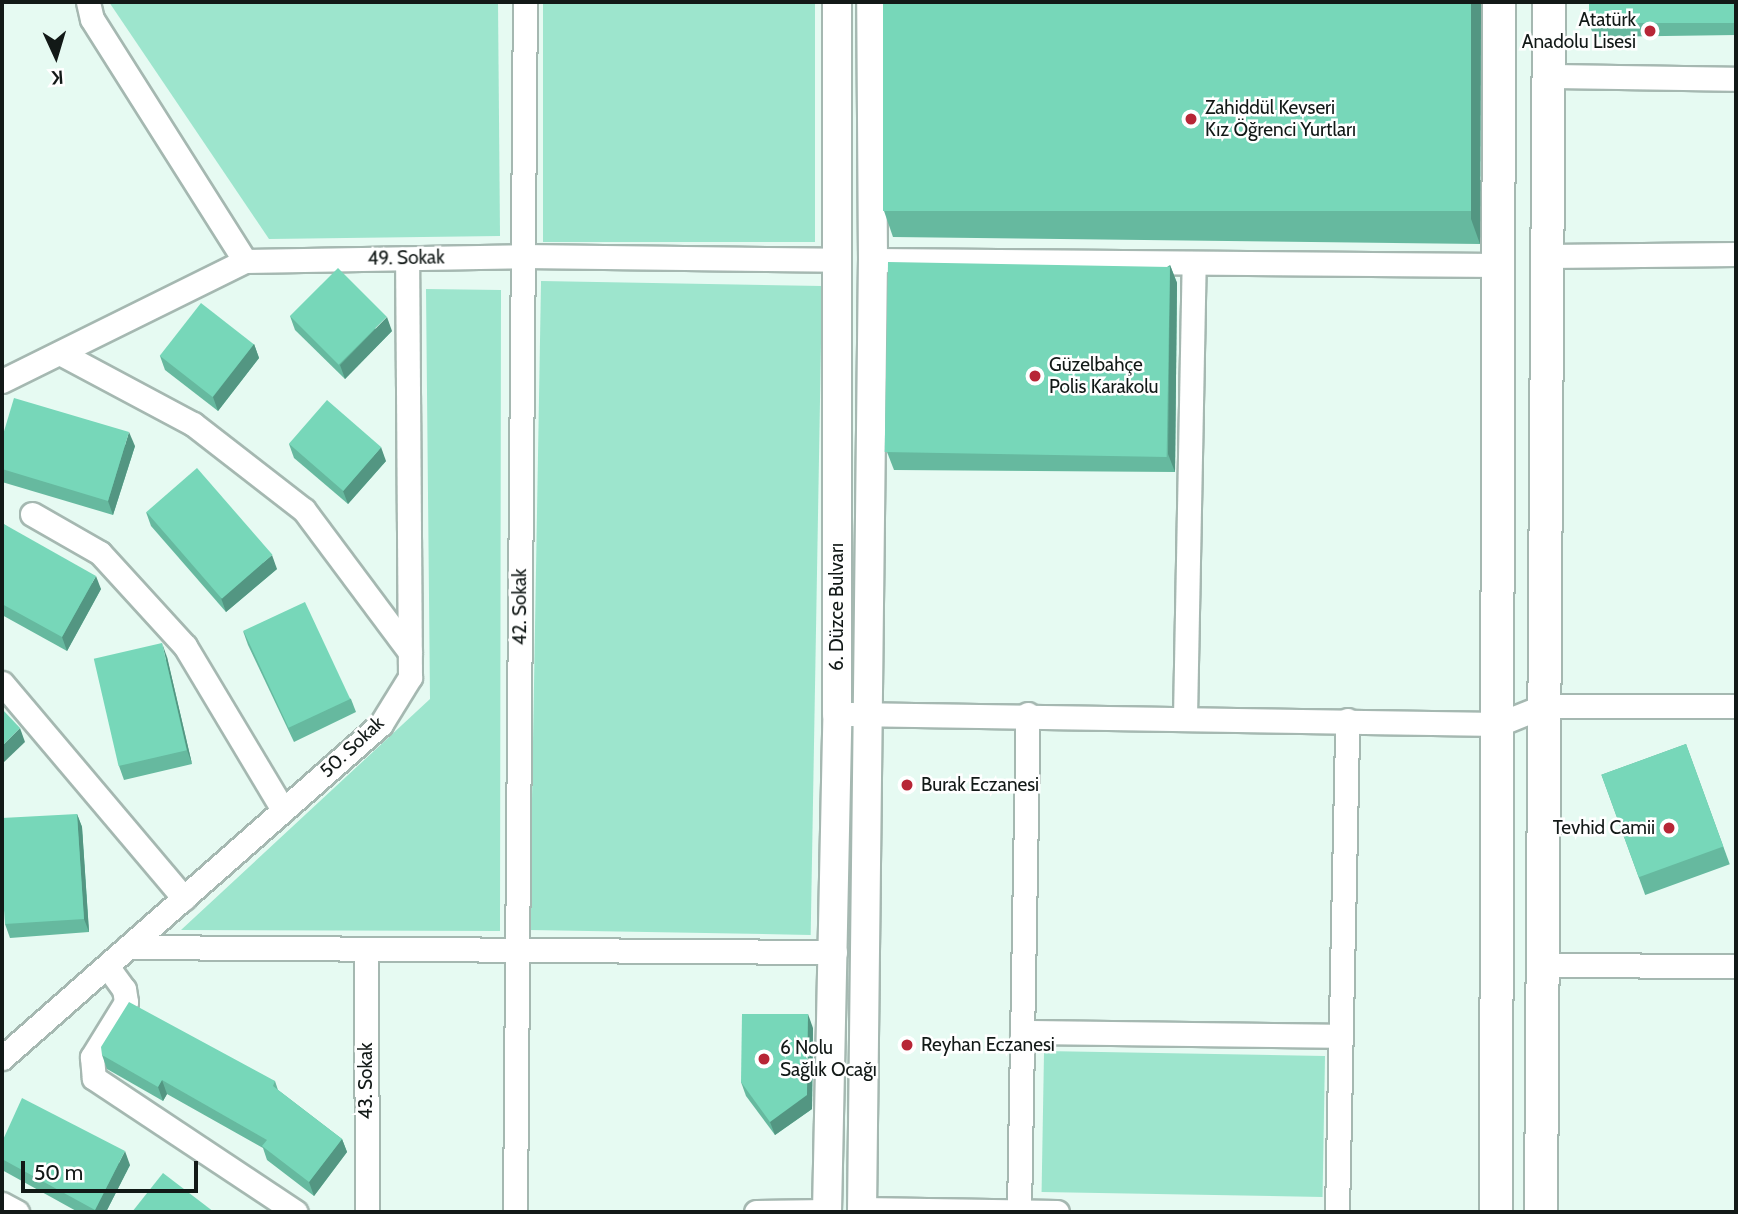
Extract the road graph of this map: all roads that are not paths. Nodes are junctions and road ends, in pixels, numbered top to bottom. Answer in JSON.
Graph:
{"nodes":[{"id":1,"x":88,"y":2,"type":"edge"},
{"id":2,"x":525,"y":2,"type":"edge"},
{"id":3,"x":837,"y":2,"type":"edge"},
{"id":4,"x":871,"y":2,"type":"edge"},
{"id":5,"x":1499,"y":2,"type":"edge"},
{"id":6,"x":1549,"y":2,"type":"edge"},
{"id":7,"x":1549,"y":76,"type":"junction"},
{"id":8,"x":1736,"y":79,"type":"edge"},
{"id":9,"x":1736,"y":254,"type":"edge"},
{"id":10,"x":523,"y":256,"type":"junction"},
{"id":11,"x":1548,"y":256,"type":"junction"},
{"id":12,"x":407,"y":259,"type":"junction"},
{"id":13,"x":838,"y":260,"type":"junction"},
{"id":14,"x":873,"y":260,"type":"junction"},
{"id":15,"x":245,"y":261,"type":"junction"},
{"id":16,"x":1195,"y":263,"type":"junction"},
{"id":17,"x":1499,"y":265,"type":"junction"},
{"id":18,"x":60,"y":353,"type":"junction"},
{"id":19,"x":2,"y":382,"type":"edge"},
{"id":20,"x":32,"y":513,"type":"dead end"},
{"id":21,"x":410,"y":652,"type":"junction"},
{"id":22,"x":2,"y":682,"type":"edge"},
{"id":23,"x":1736,"y":705,"type":"edge"},
{"id":24,"x":1544,"y":706,"type":"junction"},
{"id":25,"x":868,"y":713,"type":"junction"},
{"id":26,"x":837,"y":714,"type":"junction"},
{"id":27,"x":1028,"y":714,"type":"junction"},
{"id":28,"x":1185,"y":717,"type":"junction"},
{"id":29,"x":1348,"y":720,"type":"junction"},
{"id":30,"x":1499,"y":724,"type":"junction"},
{"id":31,"x":283,"y":810,"type":"junction"},
{"id":32,"x":184,"y":898,"type":"junction"},
{"id":33,"x":128,"y":947,"type":"junction"},
{"id":34,"x":366,"y":950,"type":"junction"},
{"id":35,"x":518,"y":951,"type":"junction"},
{"id":36,"x":835,"y":953,"type":"junction"},
{"id":37,"x":1543,"y":965,"type":"junction"},
{"id":38,"x":107,"y":966,"type":"junction"},
{"id":39,"x":1736,"y":966,"type":"edge"},
{"id":40,"x":1022,"y":1032,"type":"junction"},
{"id":41,"x":1341,"y":1036,"type":"junction"},
{"id":42,"x":2,"y":1058,"type":"edge"},
{"id":43,"x":2,"y":1205,"type":"edge"},
{"id":44,"x":862,"y":1211,"type":"edge"},
{"id":45,"x":17,"y":1212,"type":"edge"},
{"id":46,"x":296,"y":1212,"type":"edge"},
{"id":47,"x":367,"y":1212,"type":"edge"},
{"id":48,"x":515,"y":1212,"type":"edge"},
{"id":49,"x":756,"y":1212,"type":"edge"},
{"id":50,"x":827,"y":1212,"type":"edge"},
{"id":51,"x":1019,"y":1212,"type":"edge"},
{"id":52,"x":1057,"y":1212,"type":"edge"},
{"id":53,"x":1337,"y":1212,"type":"edge"},
{"id":54,"x":1496,"y":1212,"type":"edge"},
{"id":55,"x":1541,"y":1212,"type":"edge"}],
"edges":[{"from":1,"to":15,"type":"street"},
{"from":2,"to":10,"type":"street","name":"42. Sokak"},
{"from":3,"to":13,"type":"street","name":"6. Düzce Bulvarı"},
{"from":4,"to":14,"type":"street","name":"6. Düzce Bulvarı"},
{"from":5,"to":17,"type":"main road"},
{"from":6,"to":7,"type":"main road"},
{"from":7,"to":8,"type":"street"},
{"from":7,"to":11,"type":"main road"},
{"from":9,"to":11,"type":"street"},
{"from":10,"to":12,"type":"street","name":"49. Sokak"},
{"from":10,"to":13,"type":"street","name":"49. Sokak"},
{"from":10,"to":35,"type":"street","name":"42. Sokak"},
{"from":11,"to":24,"type":"main road"},
{"from":12,"to":15,"type":"street","name":"49. Sokak"},
{"from":12,"to":21,"type":"street","name":"50. Sokak"},
{"from":13,"to":26,"type":"street","name":"6. Düzce Bulvarı"},
{"from":14,"to":16,"type":"street"},
{"from":14,"to":25,"type":"street","name":"6. Düzce Bulvarı"},
{"from":15,"to":18,"type":"street","name":"49. Sokak"},
{"from":16,"to":17,"type":"street"},
{"from":16,"to":28,"type":"street"},
{"from":17,"to":30,"type":"main road"},
{"from":18,"to":19,"type":"street","name":"49. Sokak"},
{"from":18,"to":21,"type":"street"},
{"from":20,"to":31,"type":"street"},
{"from":21,"to":31,"type":"street","name":"50. Sokak"},
{"from":22,"to":32,"type":"street"},
{"from":23,"to":24,"type":"street"},
{"from":24,"to":30,"type":"street"},
{"from":24,"to":37,"type":"main road"},
{"from":25,"to":26,"type":"street"},
{"from":25,"to":27,"type":"street"},
{"from":25,"to":44,"type":"street","name":"6. Düzce Bulvarı"},
{"from":26,"to":36,"type":"street","name":"6. Düzce Bulvarı"},
{"from":27,"to":28,"type":"street"},
{"from":27,"to":40,"type":"street"},
{"from":28,"to":29,"type":"street"},
{"from":29,"to":30,"type":"street"},
{"from":29,"to":41,"type":"street"},
{"from":30,"to":54,"type":"main road"},
{"from":31,"to":32,"type":"street","name":"50. Sokak"},
{"from":32,"to":33,"type":"street","name":"50. Sokak"},
{"from":33,"to":34,"type":"street"},
{"from":33,"to":38,"type":"street","name":"50. Sokak"},
{"from":34,"to":35,"type":"street"},
{"from":34,"to":47,"type":"street","name":"43. Sokak"},
{"from":35,"to":36,"type":"street"},
{"from":35,"to":48,"type":"street","name":"42. Sokak"},
{"from":36,"to":50,"type":"street","name":"6. Düzce Bulvarı"},
{"from":37,"to":39,"type":"street"},
{"from":37,"to":55,"type":"main road"},
{"from":38,"to":42,"type":"street","name":"50. Sokak"},
{"from":38,"to":46,"type":"street"},
{"from":40,"to":41,"type":"street"},
{"from":40,"to":51,"type":"street"},
{"from":41,"to":53,"type":"street"},
{"from":43,"to":45,"type":"street"},
{"from":44,"to":51,"type":"street"},
{"from":49,"to":50,"type":"street"},
{"from":51,"to":52,"type":"street"}]}
